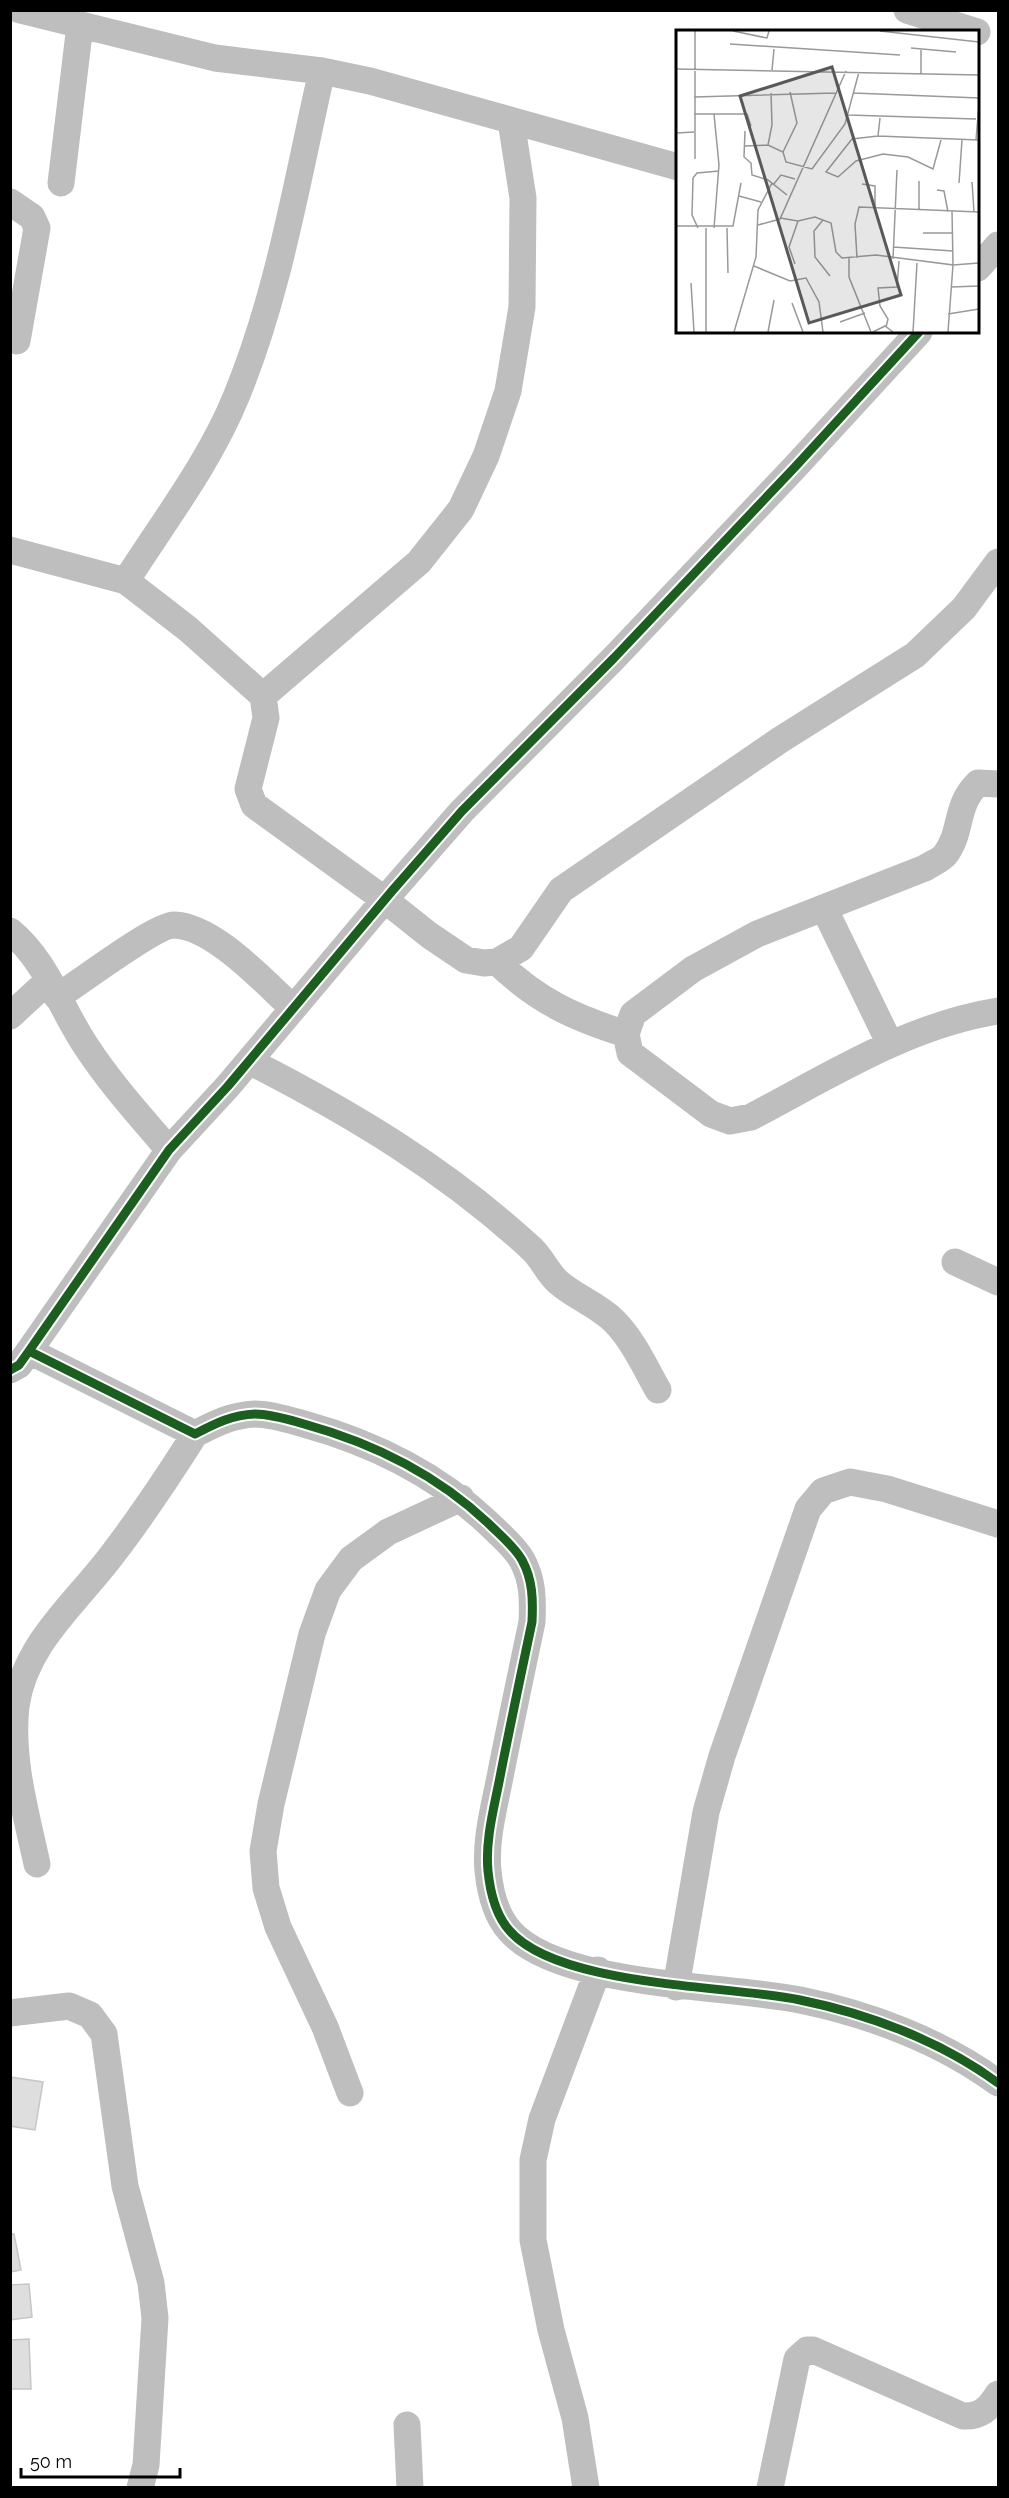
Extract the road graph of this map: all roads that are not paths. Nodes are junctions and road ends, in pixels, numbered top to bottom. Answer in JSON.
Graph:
{"nodes":[{"id":1,"x":20,"y":10,"type":"edge"},
{"id":2,"x":907,"y":10,"type":"edge"},
{"id":3,"x":80,"y":25,"type":"junction"},
{"id":4,"x":971,"y":30,"type":"edge"},
{"id":5,"x":979,"y":33,"type":"edge"},
{"id":6,"x":999,"y":38,"type":"edge"},
{"id":7,"x":322,"y":71,"type":"junction"},
{"id":8,"x":511,"y":121,"type":"junction"},
{"id":9,"x":676,"y":166,"type":"edge"},
{"id":10,"x":61,"y":183,"type":"dead end"},
{"id":11,"x":10,"y":202,"type":"edge"},
{"id":12,"x":999,"y":245,"type":"edge"},
{"id":13,"x":979,"y":267,"type":"edge"},
{"id":14,"x":918,"y":333,"type":"edge"},
{"id":15,"x":17,"y":341,"type":"dead end"},
{"id":16,"x":10,"y":550,"type":"edge"},
{"id":17,"x":999,"y":562,"type":"edge"},
{"id":18,"x":126,"y":581,"type":"junction"},
{"id":19,"x":263,"y":696,"type":"junction"},
{"id":20,"x":999,"y":784,"type":"edge"},
{"id":21,"x":385,"y":900,"type":"junction"},
{"id":22,"x":824,"y":908,"type":"junction"},
{"id":23,"x":10,"y":931,"type":"edge"},
{"id":24,"x":497,"y":962,"type":"junction"},
{"id":25,"x":52,"y":989,"type":"junction"},
{"id":26,"x":293,"y":1008,"type":"junction"},
{"id":27,"x":999,"y":1011,"type":"edge"},
{"id":28,"x":10,"y":1016,"type":"edge"},
{"id":29,"x":626,"y":1034,"type":"junction"},
{"id":30,"x":890,"y":1044,"type":"junction"},
{"id":31,"x":249,"y":1061,"type":"junction"},
{"id":32,"x":170,"y":1150,"type":"junction"},
{"id":33,"x":955,"y":1262,"type":"dead end"},
{"id":34,"x":999,"y":1282,"type":"edge"},
{"id":35,"x":29,"y":1351,"type":"junction"},
{"id":36,"x":10,"y":1370,"type":"edge"},
{"id":37,"x":658,"y":1390,"type":"dead end"},
{"id":38,"x":195,"y":1434,"type":"junction"},
{"id":39,"x":461,"y":1498,"type":"junction"},
{"id":40,"x":999,"y":1524,"type":"edge"},
{"id":41,"x":37,"y":1864,"type":"dead end"},
{"id":42,"x":598,"y":1970,"type":"junction"},
{"id":43,"x":676,"y":1987,"type":"junction"},
{"id":44,"x":10,"y":2013,"type":"edge"},
{"id":45,"x":999,"y":2083,"type":"edge"},
{"id":46,"x":350,"y":2093,"type":"dead end"},
{"id":47,"x":999,"y":2394,"type":"edge"},
{"id":48,"x":407,"y":2425,"type":"dead end"},
{"id":49,"x":141,"y":2487,"type":"edge"},
{"id":50,"x":410,"y":2487,"type":"edge"},
{"id":51,"x":586,"y":2487,"type":"edge"},
{"id":52,"x":770,"y":2487,"type":"edge"}],
"edges":[{"from":1,"to":3,"type":"street"},
{"from":2,"to":4,"type":"street"},
{"from":3,"to":7,"type":"street"},
{"from":3,"to":10,"type":"street"},
{"from":5,"to":6,"type":"street"},
{"from":7,"to":8,"type":"street"},
{"from":7,"to":18,"type":"street"},
{"from":8,"to":9,"type":"street"},
{"from":8,"to":19,"type":"street"},
{"from":11,"to":15,"type":"street"},
{"from":12,"to":13,"type":"street"},
{"from":14,"to":21,"type":"street"},
{"from":16,"to":18,"type":"street"},
{"from":17,"to":24,"type":"street"},
{"from":18,"to":19,"type":"street"},
{"from":19,"to":21,"type":"street"},
{"from":20,"to":22,"type":"street"},
{"from":21,"to":24,"type":"street"},
{"from":21,"to":26,"type":"street"},
{"from":22,"to":29,"type":"street"},
{"from":22,"to":30,"type":"street"},
{"from":23,"to":25,"type":"street"},
{"from":24,"to":29,"type":"street"},
{"from":25,"to":26,"type":"street"},
{"from":25,"to":28,"type":"street"},
{"from":25,"to":32,"type":"street"},
{"from":26,"to":31,"type":"street"},
{"from":27,"to":30,"type":"street"},
{"from":29,"to":30,"type":"street"},
{"from":31,"to":32,"type":"street"},
{"from":31,"to":37,"type":"street"},
{"from":32,"to":35,"type":"street"},
{"from":33,"to":34,"type":"street"},
{"from":35,"to":36,"type":"street"},
{"from":35,"to":38,"type":"street"},
{"from":38,"to":39,"type":"street"},
{"from":38,"to":41,"type":"street"},
{"from":39,"to":42,"type":"street"},
{"from":39,"to":46,"type":"street"},
{"from":40,"to":43,"type":"street"},
{"from":42,"to":43,"type":"street"},
{"from":42,"to":51,"type":"street"},
{"from":43,"to":45,"type":"street"},
{"from":44,"to":49,"type":"street"},
{"from":47,"to":52,"type":"street"},
{"from":48,"to":50,"type":"street"}]}
